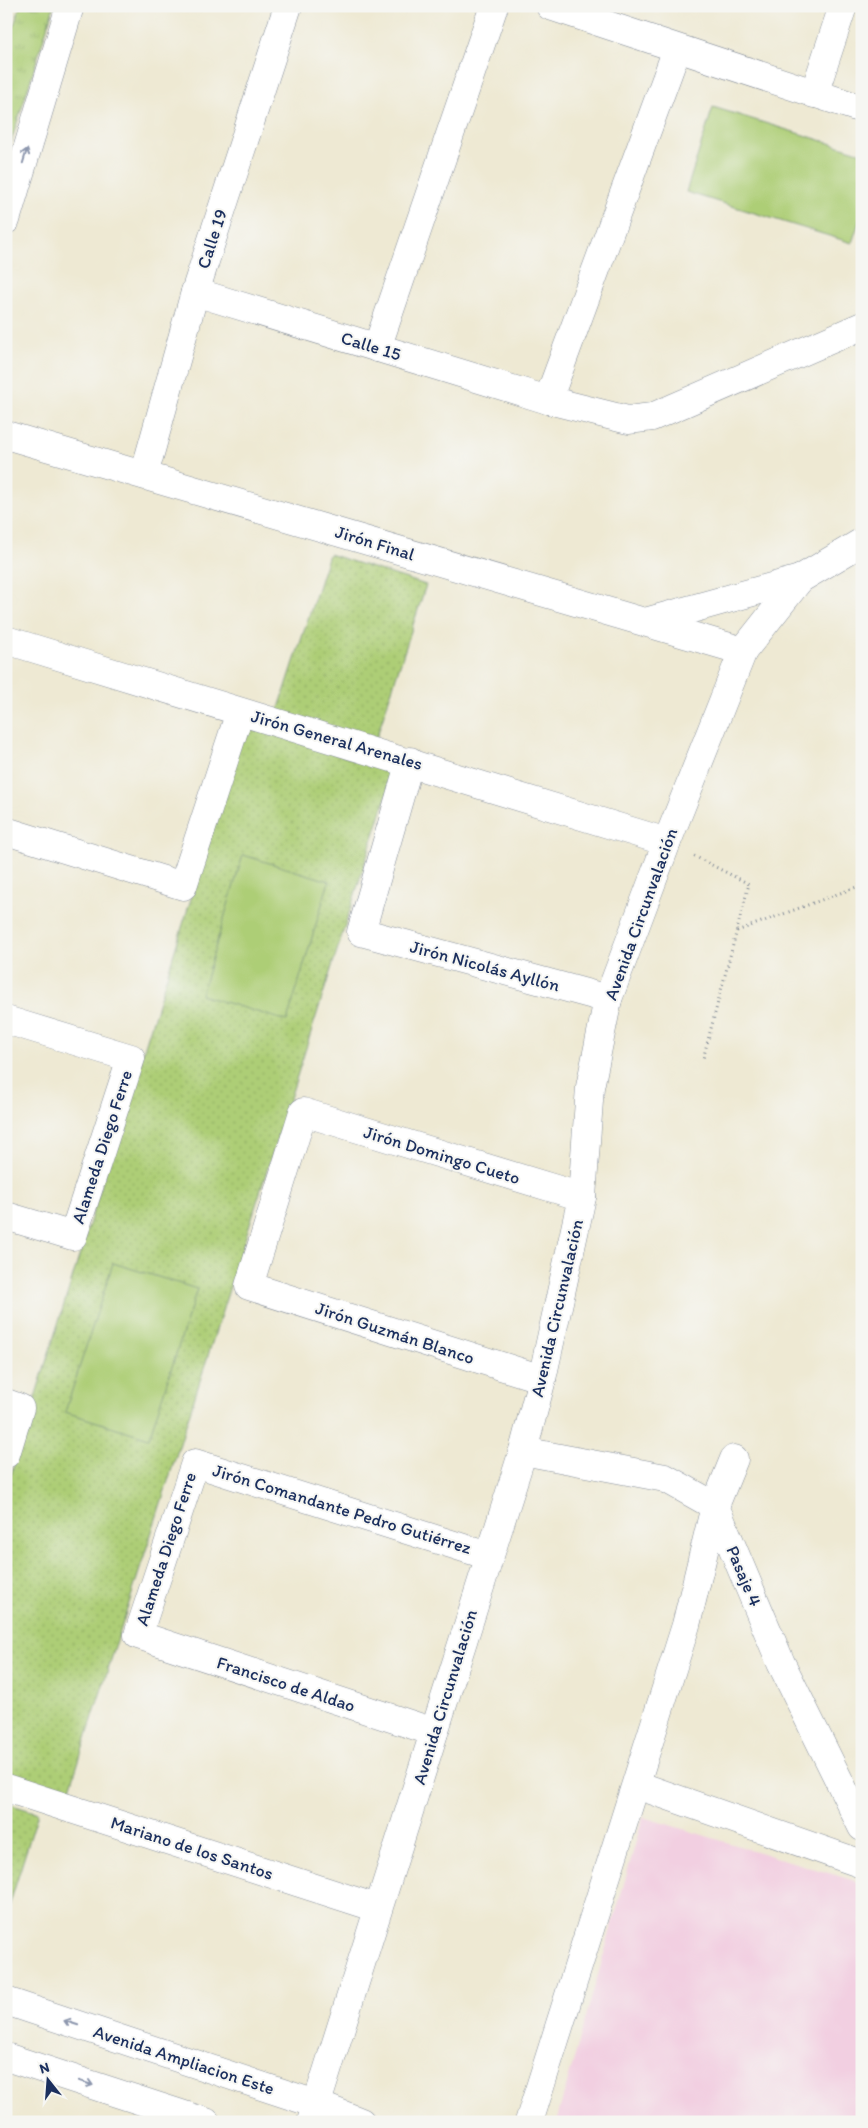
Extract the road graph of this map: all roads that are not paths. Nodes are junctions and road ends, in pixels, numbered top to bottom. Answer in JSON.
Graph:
{"nodes":[{"id":1,"x":70,"y":6,"type":"edge"},
{"id":2,"x":288,"y":6,"type":"edge"},
{"id":3,"x":494,"y":6,"type":"edge"},
{"id":4,"x":550,"y":6,"type":"edge"},
{"id":5,"x":843,"y":6,"type":"edge"},
{"id":6,"x":677,"y":49,"type":"junction"},
{"id":7,"x":814,"y":94,"type":"junction"},
{"id":8,"x":862,"y":109,"type":"edge"},
{"id":9,"x":6,"y":220,"type":"edge"},
{"id":10,"x":194,"y":292,"type":"junction"},
{"id":11,"x":862,"y":326,"type":"edge"},
{"id":12,"x":377,"y":348,"type":"junction"},
{"id":13,"x":548,"y":400,"type":"junction"},
{"id":14,"x":6,"y":434,"type":"edge"},
{"id":15,"x":144,"y":475,"type":"junction"},
{"id":16,"x":862,"y":542,"type":"edge"},
{"id":17,"x":800,"y":579,"type":"junction"},
{"id":18,"x":644,"y":622,"type":"junction"},
{"id":19,"x":6,"y":640,"type":"edge"},
{"id":20,"x":743,"y":651,"type":"junction"},
{"id":21,"x":240,"y":712,"type":"junction"},
{"id":22,"x":410,"y":761,"type":"junction"},
{"id":23,"x":6,"y":831,"type":"edge"},
{"id":24,"x":667,"y":842,"type":"junction"},
{"id":25,"x":608,"y":999,"type":"junction"},
{"id":26,"x":6,"y":1020,"type":"edge"},
{"id":27,"x":582,"y":1197,"type":"junction"},
{"id":28,"x":6,"y":1216,"type":"edge"},
{"id":29,"x":249,"y":1286,"type":"joint"},
{"id":30,"x":542,"y":1379,"type":"junction"},
{"id":31,"x":13,"y":1406,"type":"edge"},
{"id":32,"x":523,"y":1451,"type":"junction"},
{"id":33,"x":6,"y":1454,"type":"edge"},
{"id":34,"x":734,"y":1459,"type":"dead end"},
{"id":35,"x":195,"y":1463,"type":"joint"},
{"id":36,"x":715,"y":1506,"type":"junction"},
{"id":37,"x":489,"y":1556,"type":"junction"},
{"id":38,"x":138,"y":1636,"type":"joint"},
{"id":39,"x":434,"y":1732,"type":"junction"},
{"id":40,"x":637,"y":1785,"type":"junction"},
{"id":41,"x":6,"y":1788,"type":"edge"},
{"id":42,"x":862,"y":1827,"type":"edge"},
{"id":43,"x":862,"y":1864,"type":"edge"},
{"id":44,"x":377,"y":1908,"type":"junction"},
{"id":45,"x":6,"y":2001,"type":"edge"},
{"id":46,"x":6,"y":2057,"type":"edge"},
{"id":47,"x":314,"y":2113,"type":"edge"},
{"id":48,"x":206,"y":2122,"type":"edge"},
{"id":49,"x":361,"y":2122,"type":"edge"},
{"id":50,"x":529,"y":2122,"type":"edge"}],
"edges":[{"from":9,"to":1,"type":"street","one_way":true},
{"from":2,"to":10,"type":"street","name":"Calle 19"},
{"from":3,"to":12,"type":"street"},
{"from":4,"to":6,"type":"street"},
{"from":5,"to":7,"type":"street"},
{"from":6,"to":7,"type":"street"},
{"from":6,"to":13,"type":"street"},
{"from":7,"to":8,"type":"street"},
{"from":10,"to":12,"type":"street","name":"Calle 15"},
{"from":10,"to":15,"type":"street","name":"Calle 19"},
{"from":11,"to":13,"type":"street","name":"Calle 15"},
{"from":12,"to":13,"type":"street","name":"Calle 15"},
{"from":14,"to":15,"type":"street","name":"Jirón Final"},
{"from":15,"to":18,"type":"street","name":"Jirón Final"},
{"from":16,"to":17,"type":"street","name":"Avenida Circunvalación"},
{"from":17,"to":18,"type":"street"},
{"from":17,"to":20,"type":"street","name":"Avenida Circunvalación"},
{"from":18,"to":20,"type":"street","name":"Jirón Final"},
{"from":19,"to":21,"type":"street","name":"Jirón General Arenales"},
{"from":20,"to":24,"type":"street","name":"Avenida Circunvalación"},
{"from":21,"to":22,"type":"street","name":"Jirón General Arenales"},
{"from":21,"to":23,"type":"street"},
{"from":22,"to":24,"type":"street","name":"Jirón General Arenales"},
{"from":22,"to":25,"type":"street","name":"Jirón Nicolás Ayllón"},
{"from":24,"to":25,"type":"street","name":"Avenida Circunvalación"},
{"from":25,"to":27,"type":"street","name":"Avenida Circunvalación"},
{"from":26,"to":28,"type":"street","name":"Alameda Diego Ferre"},
{"from":27,"to":29,"type":"street","name":"Jirón Domingo Cueto"},
{"from":27,"to":30,"type":"street","name":"Avenida Circunvalación"},
{"from":29,"to":30,"type":"street","name":"Jirón Guzmán Blanco"},
{"from":30,"to":32,"type":"street","name":"Avenida Circunvalación"},
{"from":31,"to":33,"type":"street"},
{"from":32,"to":36,"type":"street"},
{"from":32,"to":37,"type":"street","name":"Avenida Circunvalación"},
{"from":34,"to":36,"type":"street"},
{"from":35,"to":37,"type":"street","name":"Jirón Comandante Pedro Gutiérrez"},
{"from":35,"to":38,"type":"street","name":"Alameda Diego Ferre"},
{"from":36,"to":40,"type":"street"},
{"from":36,"to":42,"type":"street","name":"Pasaje 4"},
{"from":37,"to":39,"type":"street","name":"Avenida Circunvalación"},
{"from":38,"to":39,"type":"street","name":"Francisco de Aldao"},
{"from":39,"to":44,"type":"street","name":"Avenida Circunvalación"},
{"from":40,"to":43,"type":"street"},
{"from":40,"to":50,"type":"street"},
{"from":41,"to":44,"type":"street","name":"Mariano de los Santos"},
{"from":44,"to":47,"type":"street","name":"Avenida Circunvalación"},
{"from":47,"to":45,"type":"street","name":"Avenida Ampliacion Este","one_way":true},
{"from":46,"to":48,"type":"street","one_way":true},
{"from":47,"to":49,"type":"street","name":"Avenida Ampliacion Este"}]}
